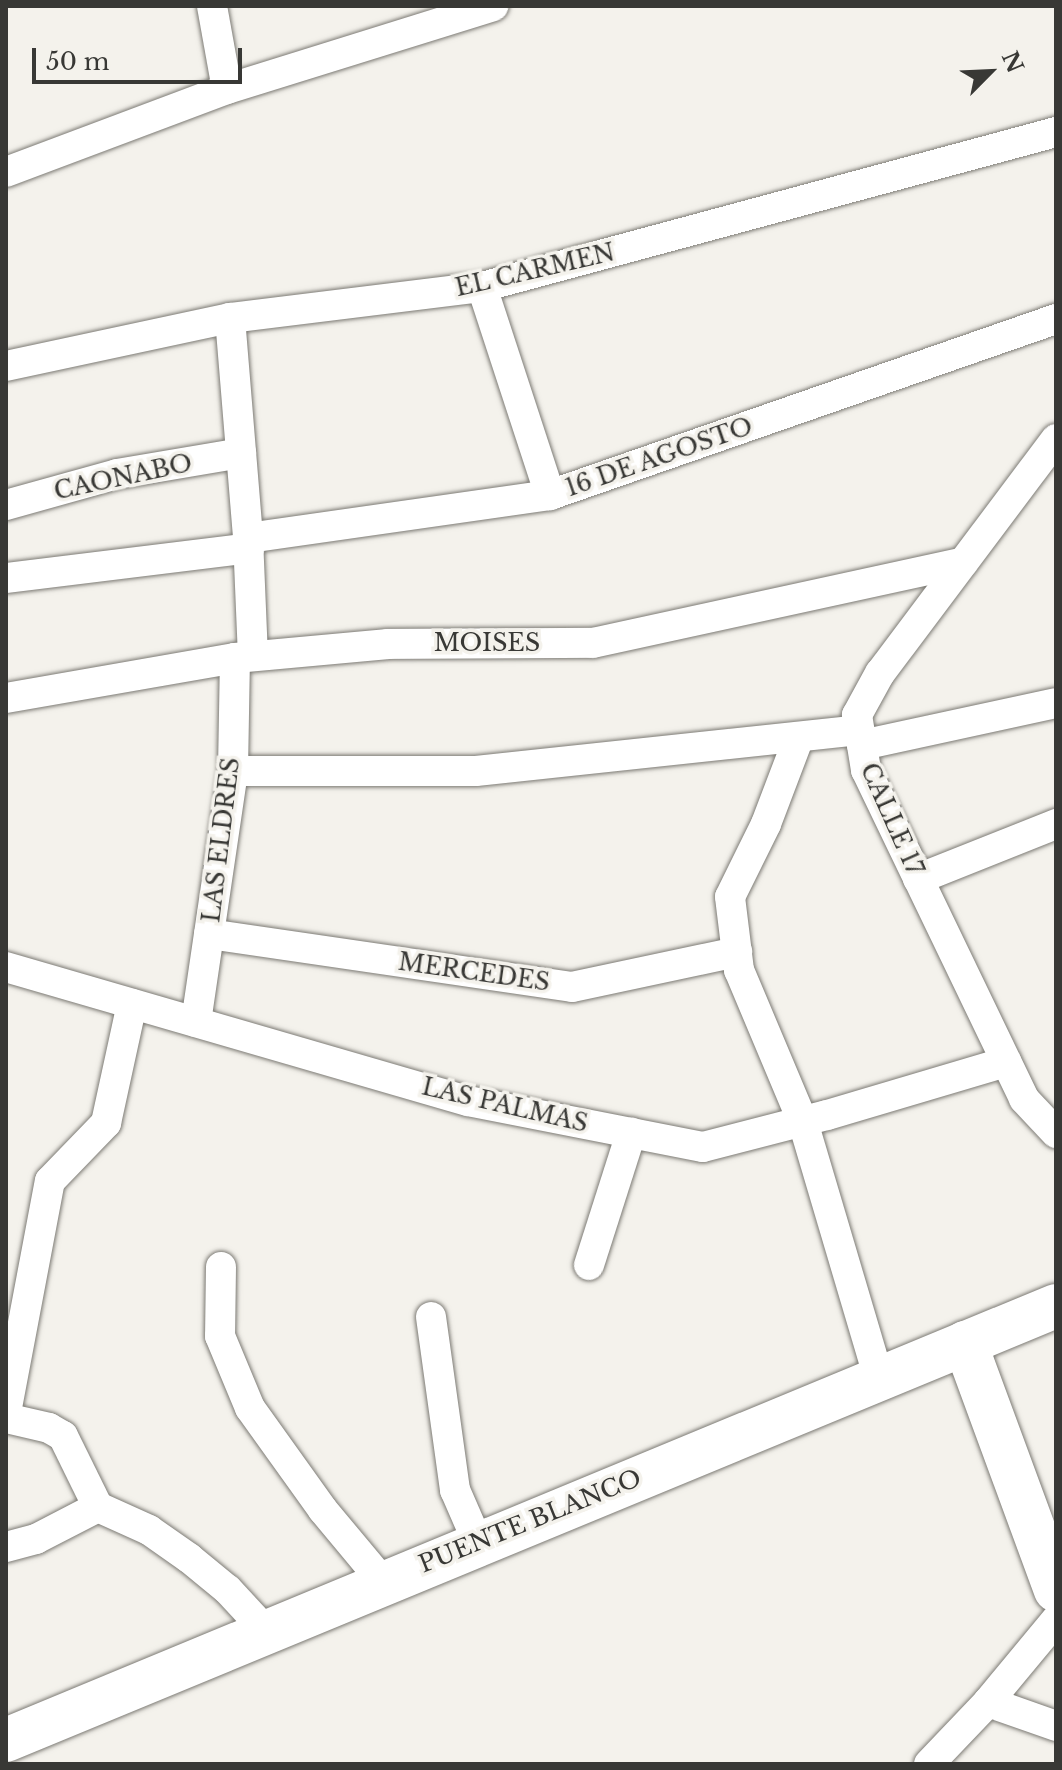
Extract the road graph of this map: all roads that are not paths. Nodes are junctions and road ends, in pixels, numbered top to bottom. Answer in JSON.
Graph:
{"nodes":[{"id":1,"x":212,"y":6,"type":"edge"},
{"id":2,"x":493,"y":6,"type":"edge"},
{"id":3,"x":425,"y":17,"type":"edge"},
{"id":4,"x":227,"y":89,"type":"junction"},
{"id":5,"x":1056,"y":132,"type":"edge"},
{"id":6,"x":6,"y":172,"type":"edge"},
{"id":7,"x":482,"y":287,"type":"junction"},
{"id":8,"x":230,"y":318,"type":"junction"},
{"id":9,"x":1056,"y":319,"type":"edge"},
{"id":10,"x":6,"y":366,"type":"edge"},
{"id":11,"x":1056,"y":439,"type":"edge"},
{"id":12,"x":241,"y":453,"type":"junction"},
{"id":13,"x":550,"y":495,"type":"junction"},
{"id":14,"x":6,"y":505,"type":"edge"},
{"id":15,"x":248,"y":543,"type":"junction"},
{"id":16,"x":963,"y":562,"type":"junction"},
{"id":17,"x":6,"y":578,"type":"edge"},
{"id":18,"x":244,"y":657,"type":"junction"},
{"id":19,"x":6,"y":698,"type":"edge"},
{"id":20,"x":1056,"y":703,"type":"edge"},
{"id":21,"x":799,"y":737,"type":"junction"},
{"id":22,"x":861,"y":738,"type":"junction"},
{"id":23,"x":233,"y":771,"type":"junction"},
{"id":24,"x":1056,"y":824,"type":"edge"},
{"id":25,"x":918,"y":879,"type":"junction"},
{"id":26,"x":209,"y":934,"type":"junction"},
{"id":27,"x":737,"y":952,"type":"junction"},
{"id":28,"x":6,"y":967,"type":"edge"},
{"id":29,"x":132,"y":1004,"type":"junction"},
{"id":30,"x":196,"y":1022,"type":"junction"},
{"id":31,"x":1006,"y":1062,"type":"junction"},
{"id":32,"x":803,"y":1122,"type":"junction"},
{"id":33,"x":631,"y":1133,"type":"junction"},
{"id":34,"x":1056,"y":1133,"type":"edge"},
{"id":35,"x":589,"y":1265,"type":"dead end"},
{"id":36,"x":221,"y":1267,"type":"dead end"},
{"id":37,"x":1056,"y":1306,"type":"edge"},
{"id":38,"x":431,"y":1317,"type":"dead end"},
{"id":39,"x":965,"y":1343,"type":"junction"},
{"id":40,"x":879,"y":1378,"type":"junction"},
{"id":41,"x":6,"y":1415,"type":"edge"},
{"id":42,"x":98,"y":1507,"type":"junction"},
{"id":43,"x":478,"y":1543,"type":"junction"},
{"id":44,"x":6,"y":1547,"type":"edge"},
{"id":45,"x":383,"y":1582,"type":"junction"},
{"id":46,"x":1056,"y":1590,"type":"edge"},
{"id":47,"x":1056,"y":1620,"type":"edge"},
{"id":48,"x":265,"y":1630,"type":"junction"},
{"id":49,"x":988,"y":1702,"type":"junction"},
{"id":50,"x":1056,"y":1726,"type":"edge"},
{"id":51,"x":6,"y":1740,"type":"edge"},
{"id":52,"x":929,"y":1764,"type":"edge"}],
"edges":[{"from":1,"to":4,"type":"street"},
{"from":2,"to":3,"type":"street"},
{"from":3,"to":4,"type":"street"},
{"from":4,"to":6,"type":"street"},
{"from":5,"to":7,"type":"street","name":"EL CARMEN"},
{"from":7,"to":8,"type":"street","name":"EL CARMEN"},
{"from":7,"to":13,"type":"street"},
{"from":8,"to":10,"type":"street","name":"EL CARMEN"},
{"from":8,"to":12,"type":"street","name":"LAS ELDRES"},
{"from":9,"to":13,"type":"street","name":"16 DE AGOSTO"},
{"from":11,"to":16,"type":"street","name":"CALLE 17"},
{"from":12,"to":14,"type":"street","name":"CAONABO"},
{"from":12,"to":15,"type":"street","name":"LAS ELDRES"},
{"from":13,"to":15,"type":"street","name":"16 DE AGOSTO"},
{"from":15,"to":17,"type":"street","name":"16 DE AGOSTO"},
{"from":15,"to":18,"type":"street","name":"LAS ELDRES"},
{"from":16,"to":18,"type":"street","name":"MOISES"},
{"from":16,"to":22,"type":"street","name":"CALLE 17"},
{"from":18,"to":19,"type":"street","name":"MOISES"},
{"from":18,"to":23,"type":"street","name":"LAS ELDRES"},
{"from":20,"to":22,"type":"street"},
{"from":21,"to":22,"type":"street"},
{"from":21,"to":23,"type":"street"},
{"from":21,"to":27,"type":"street"},
{"from":22,"to":25,"type":"street","name":"CALLE 17"},
{"from":23,"to":26,"type":"street","name":"LAS ELDRES"},
{"from":24,"to":25,"type":"street"},
{"from":25,"to":31,"type":"street","name":"CALLE 17"},
{"from":26,"to":27,"type":"street","name":"MERCEDES"},
{"from":26,"to":30,"type":"street","name":"LAS ELDRES"},
{"from":27,"to":32,"type":"street"},
{"from":28,"to":29,"type":"street","name":"LAS PALMAS"},
{"from":29,"to":30,"type":"street","name":"LAS PALMAS"},
{"from":29,"to":41,"type":"street"},
{"from":30,"to":33,"type":"street","name":"LAS PALMAS"},
{"from":31,"to":32,"type":"street","name":"LAS PALMAS"},
{"from":31,"to":34,"type":"street","name":"CALLE 17"},
{"from":32,"to":33,"type":"street","name":"LAS PALMAS"},
{"from":32,"to":40,"type":"street"},
{"from":33,"to":35,"type":"street"},
{"from":36,"to":45,"type":"street"},
{"from":37,"to":39,"type":"street","name":"PUENTE BLANCO"},
{"from":38,"to":43,"type":"street"},
{"from":39,"to":40,"type":"street","name":"PUENTE BLANCO"},
{"from":39,"to":46,"type":"street"},
{"from":40,"to":43,"type":"street","name":"PUENTE BLANCO"},
{"from":41,"to":42,"type":"street"},
{"from":42,"to":44,"type":"street"},
{"from":42,"to":48,"type":"street"},
{"from":43,"to":45,"type":"street","name":"PUENTE BLANCO"},
{"from":45,"to":48,"type":"street","name":"PUENTE BLANCO"},
{"from":47,"to":49,"type":"street"},
{"from":48,"to":51,"type":"street","name":"PUENTE BLANCO"},
{"from":49,"to":50,"type":"street"},
{"from":49,"to":52,"type":"street"}]}
